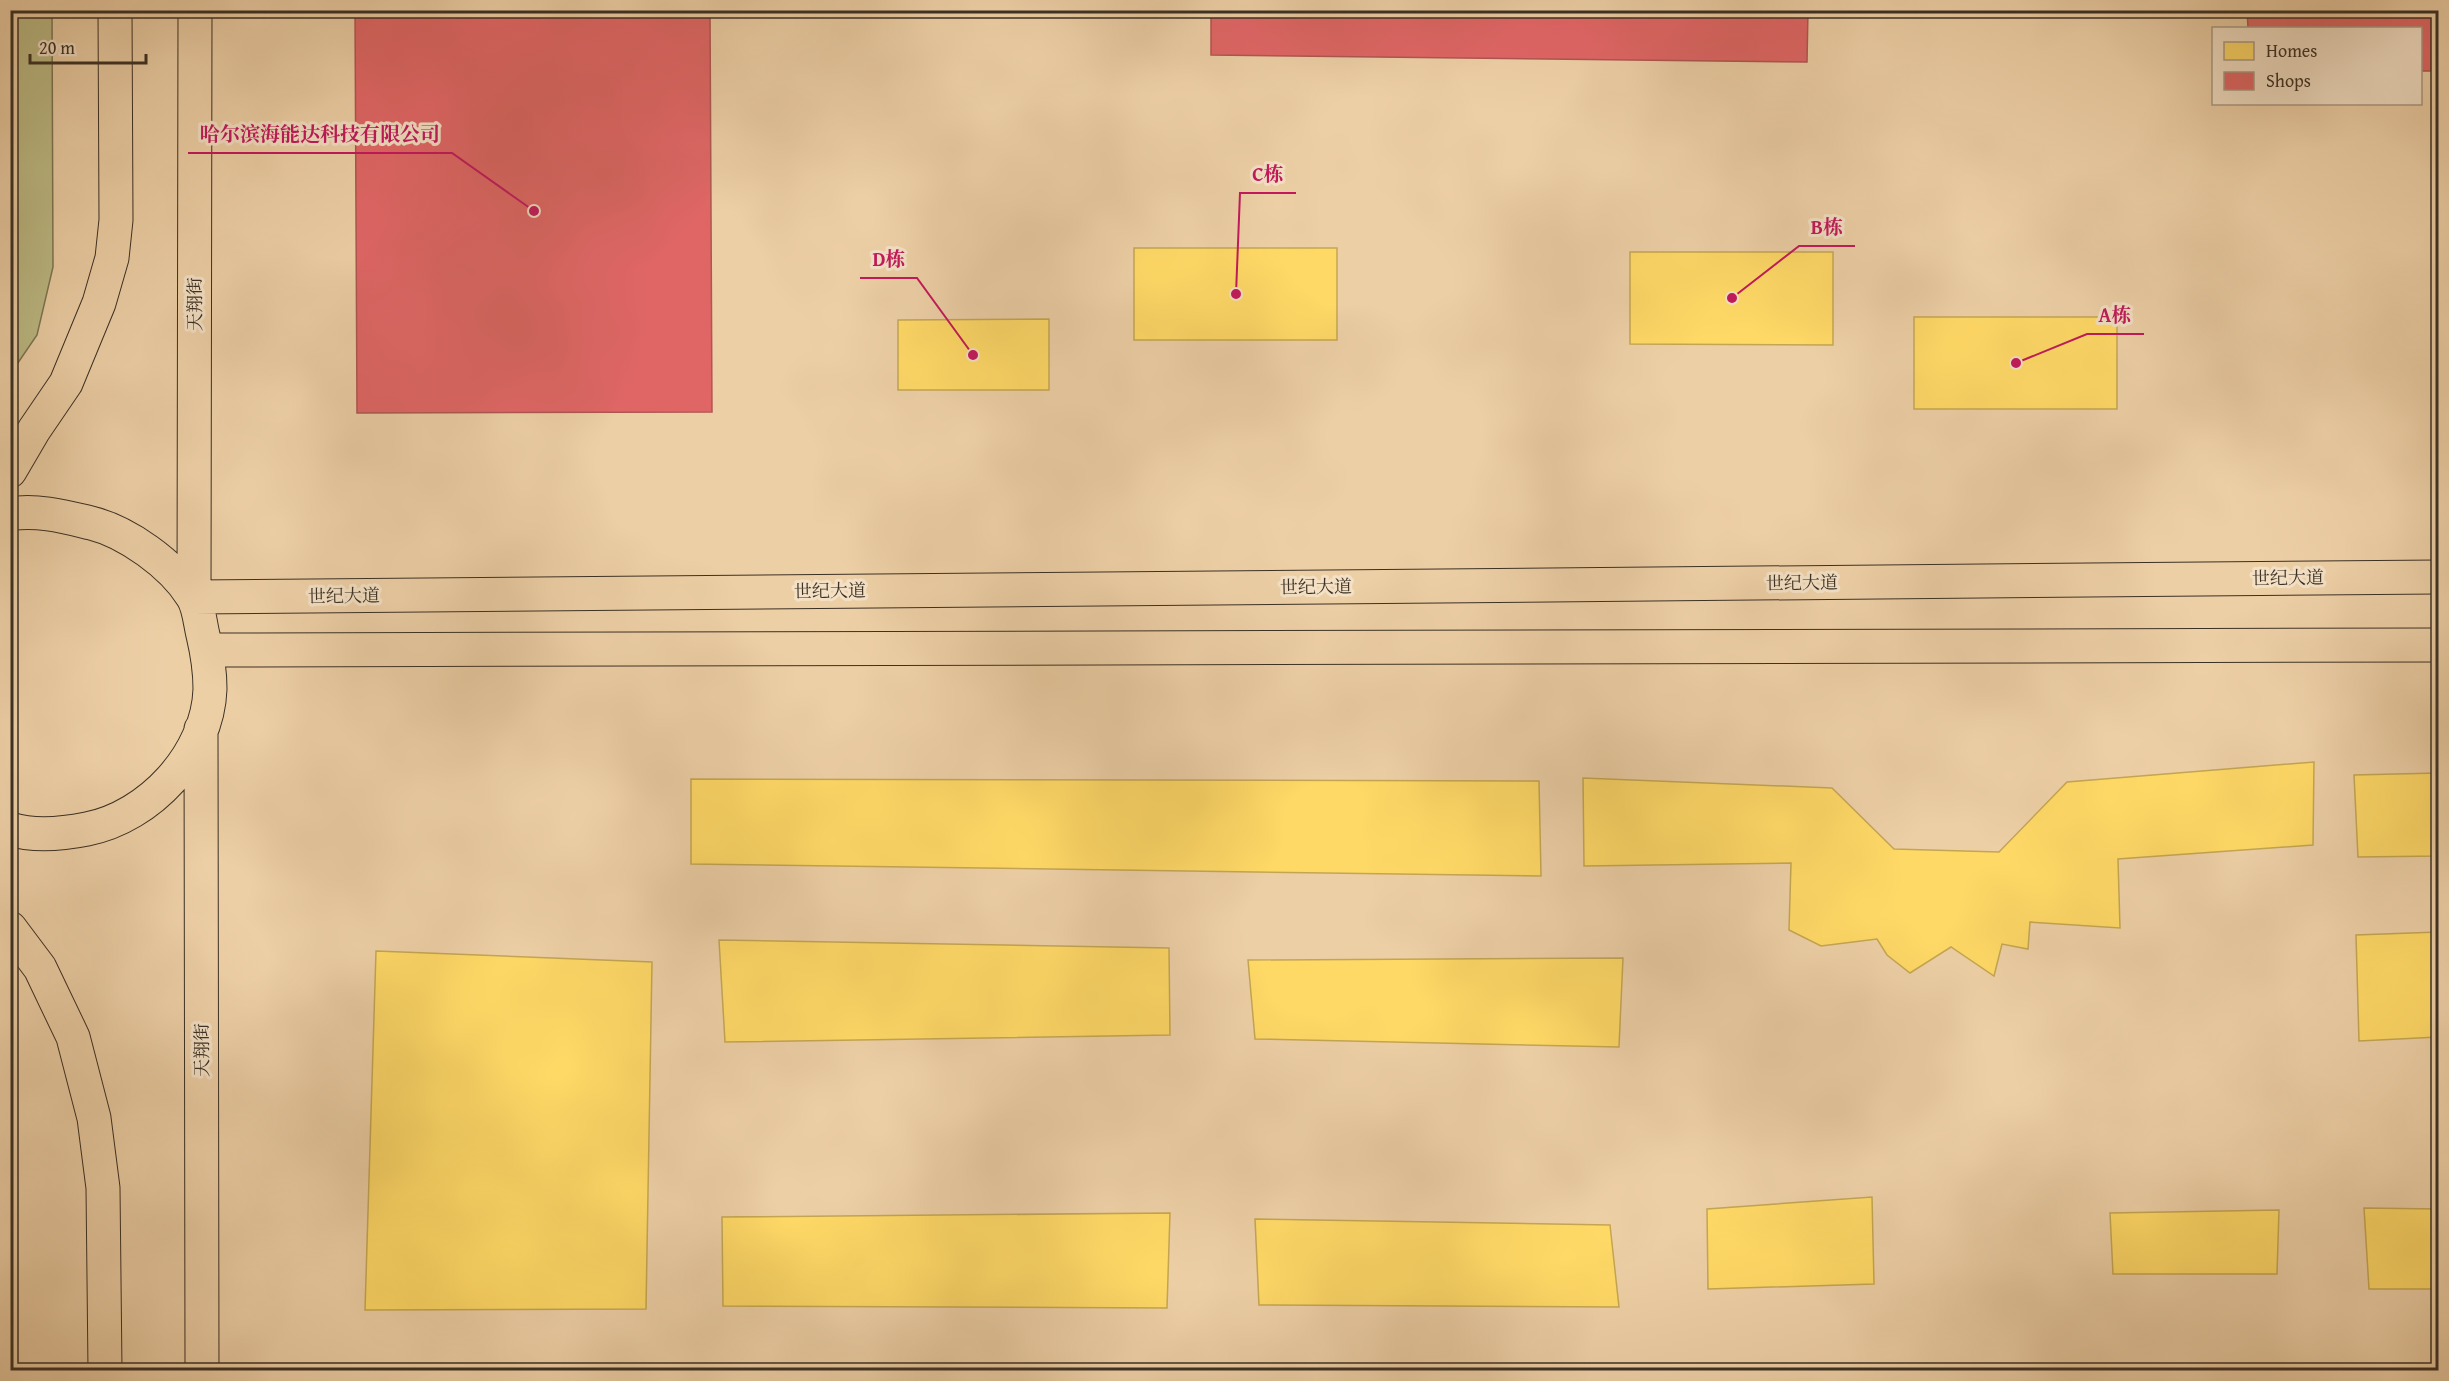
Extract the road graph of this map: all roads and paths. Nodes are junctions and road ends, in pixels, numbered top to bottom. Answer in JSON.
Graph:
{"nodes":[{"id":1,"x":115,"y":10,"type":"edge"},
{"id":2,"x":195,"y":10,"type":"edge"},
{"id":3,"x":10,"y":471,"type":"edge"},
{"id":4,"x":10,"y":514,"type":"edge"},
{"id":5,"x":2439,"y":577,"type":"edge"},
{"id":6,"x":194,"y":597,"type":"junction"},
{"id":7,"x":2439,"y":645,"type":"edge"},
{"id":8,"x":207,"y":650,"type":"junction"},
{"id":9,"x":201,"y":729,"type":"junction"},
{"id":10,"x":10,"y":829,"type":"edge"},
{"id":11,"x":10,"y":928,"type":"edge"},
{"id":12,"x":105,"y":1371,"type":"edge"},
{"id":13,"x":202,"y":1371,"type":"edge"}],
"edges":[{"from":1,"to":3,"type":"main road"},
{"from":2,"to":6,"type":"main road","name":"天翔街"},
{"from":4,"to":6,"type":"main road"},
{"from":5,"to":6,"type":"main road","name":"世纪大道"},
{"from":6,"to":8,"type":"main road","name":"天翔街"},
{"from":7,"to":8,"type":"main road"},
{"from":8,"to":9,"type":"main road","name":"天翔街"},
{"from":9,"to":10,"type":"main road"},
{"from":9,"to":13,"type":"main road","name":"天翔街"},
{"from":11,"to":12,"type":"main road"}]}
